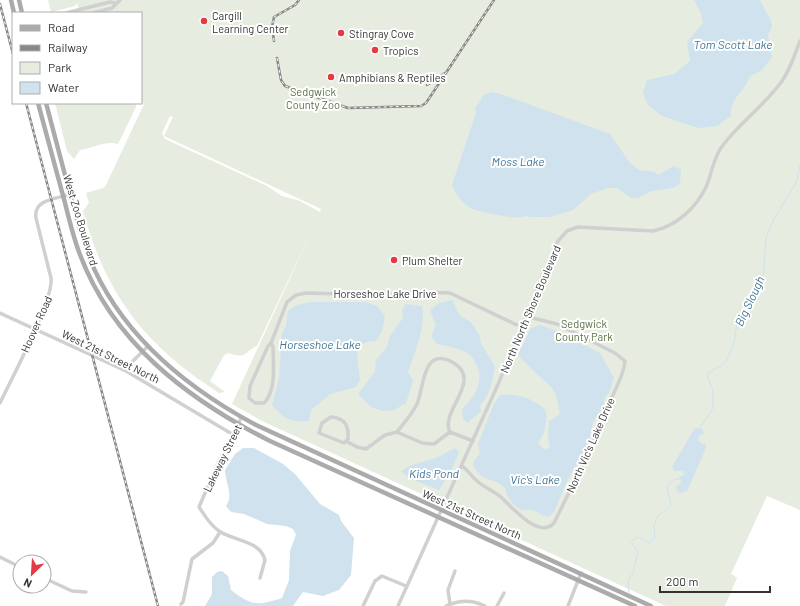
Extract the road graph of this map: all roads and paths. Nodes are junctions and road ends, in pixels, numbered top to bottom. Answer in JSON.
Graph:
{"nodes":[{"id":1,"x":11,"y":0,"type":"edge"},
{"id":2,"x":19,"y":0,"type":"edge"},
{"id":3,"x":120,"y":0,"type":"edge"},
{"id":4,"x":115,"y":3,"type":"junction"},
{"id":5,"x":14,"y":12,"type":"edge"},
{"id":6,"x":22,"y":12,"type":"edge"},
{"id":7,"x":70,"y":12,"type":"edge"},
{"id":8,"x":97,"y":12,"type":"edge"},
{"id":9,"x":800,"y":41,"type":"edge"},
{"id":10,"x":38,"y":104,"type":"edge"},
{"id":11,"x":46,"y":104,"type":"edge"},
{"id":12,"x":71,"y":194,"type":"junction"},
{"id":13,"x":63,"y":197,"type":"junction"},
{"id":14,"x":0,"y":313,"type":"edge"},
{"id":15,"x":525,"y":316,"type":"junction"},
{"id":16,"x":521,"y":327,"type":"junction"},
{"id":17,"x":34,"y":329,"type":"junction"},
{"id":18,"x":272,"y":343,"type":"junction"},
{"id":19,"x":147,"y":347,"type":"junction"},
{"id":20,"x":142,"y":352,"type":"junction"},
{"id":21,"x":124,"y":370,"type":"junction"},
{"id":22,"x":0,"y":403,"type":"edge"},
{"id":23,"x":242,"y":418,"type":"junction"},
{"id":24,"x":238,"y":424,"type":"junction"},
{"id":25,"x":398,"y":432,"type":"junction"},
{"id":26,"x":450,"y":432,"type":"junction"},
{"id":27,"x":232,"y":434,"type":"junction"},
{"id":28,"x":346,"y":441,"type":"junction"},
{"id":29,"x":473,"y":441,"type":"junction"},
{"id":30,"x":462,"y":466,"type":"junction"},
{"id":31,"x":441,"y":510,"type":"junction"},
{"id":32,"x":438,"y":517,"type":"junction"},
{"id":33,"x":220,"y":532,"type":"junction"},
{"id":34,"x":0,"y":558,"type":"edge"},
{"id":35,"x":12,"y":563,"type":"edge"},
{"id":36,"x":455,"y":571,"type":"dead end"},
{"id":37,"x":580,"y":573,"type":"junction"},
{"id":38,"x":260,"y":578,"type":"dead end"},
{"id":39,"x":578,"y":580,"type":"junction"},
{"id":40,"x":52,"y":581,"type":"edge"},
{"id":41,"x":406,"y":586,"type":"junction"},
{"id":42,"x":86,"y":592,"type":"dead end"},
{"id":43,"x":504,"y":592,"type":"dead end"},
{"id":44,"x":181,"y":604,"type":"dead end"},
{"id":45,"x":448,"y":605,"type":"edge"},
{"id":46,"x":363,"y":606,"type":"edge"},
{"id":47,"x":398,"y":606,"type":"edge"},
{"id":48,"x":485,"y":606,"type":"edge"},
{"id":49,"x":497,"y":606,"type":"edge"},
{"id":50,"x":568,"y":606,"type":"edge"},
{"id":51,"x":635,"y":606,"type":"edge"},
{"id":52,"x":651,"y":606,"type":"edge"}],
"edges":[{"from":1,"to":5,"type":"main road"},
{"from":2,"to":6,"type":"main road"},
{"from":3,"to":4,"type":"street"},
{"from":4,"to":7,"type":"street"},
{"from":4,"to":8,"type":"street"},
{"from":9,"to":15,"type":"street","name":"North North Shore Boulevard"},
{"from":10,"to":13,"type":"main road","name":"West Zoo Boulevard"},
{"from":11,"to":12,"type":"main road","name":"West Zoo Boulevard"},
{"from":12,"to":13,"type":"street"},
{"from":12,"to":19,"type":"main road","name":"West Zoo Boulevard"},
{"from":13,"to":17,"type":"street","name":"Hoover Road"},
{"from":13,"to":20,"type":"main road","name":"West Zoo Boulevard"},
{"from":14,"to":17,"type":"street","name":"West 21st Street North"},
{"from":15,"to":16,"type":"street","name":"North North Shore Boulevard"},
{"from":15,"to":30,"type":"street","name":"North Vic's Lake Drive"},
{"from":16,"to":18,"type":"street","name":"Horseshoe Lake Drive"},
{"from":16,"to":29,"type":"street","name":"North North Shore Boulevard"},
{"from":17,"to":21,"type":"street","name":"West 21st Street North"},
{"from":17,"to":22,"type":"street","name":"Hoover Road"},
{"from":18,"to":18,"type":"street"},
{"from":19,"to":20,"type":"street"},
{"from":19,"to":23,"type":"main road","name":"West Zoo Boulevard"},
{"from":20,"to":21,"type":"street"},
{"from":20,"to":24,"type":"main road","name":"West Zoo Boulevard"},
{"from":21,"to":27,"type":"street","name":"West 21st Street North"},
{"from":23,"to":24,"type":"street","name":"Lakeway Street"},
{"from":23,"to":31,"type":"main road","name":"West 21st Street North"},
{"from":24,"to":27,"type":"street","name":"Lakeway Street"},
{"from":24,"to":32,"type":"main road","name":"West 21st Street North"},
{"from":25,"to":26,"type":"street"},
{"from":25,"to":26,"type":"street"},
{"from":25,"to":28,"type":"street"},
{"from":26,"to":29,"type":"street"},
{"from":27,"to":33,"type":"street","name":"Lakeway Street"},
{"from":28,"to":28,"type":"street"},
{"from":29,"to":30,"type":"street","name":"North North Shore Boulevard"},
{"from":30,"to":31,"type":"street","name":"North North Shore Boulevard"},
{"from":31,"to":32,"type":"street","name":"North North Shore Boulevard"},
{"from":31,"to":37,"type":"main road","name":"West 21st Street North"},
{"from":32,"to":39,"type":"main road","name":"West 21st Street North"},
{"from":32,"to":41,"type":"street","name":"North North Shore Boulevard"},
{"from":33,"to":38,"type":"street"},
{"from":33,"to":44,"type":"street"},
{"from":34,"to":35,"type":"street"},
{"from":36,"to":45,"type":"street"},
{"from":37,"to":39,"type":"street"},
{"from":37,"to":52,"type":"main road","name":"West 21st Street North"},
{"from":39,"to":50,"type":"street"},
{"from":39,"to":51,"type":"main road","name":"West 21st Street North"},
{"from":40,"to":42,"type":"street"},
{"from":41,"to":46,"type":"street"},
{"from":41,"to":47,"type":"street","name":"North North Shore Boulevard"},
{"from":43,"to":49,"type":"street"},
{"from":45,"to":48,"type":"street"}]}
